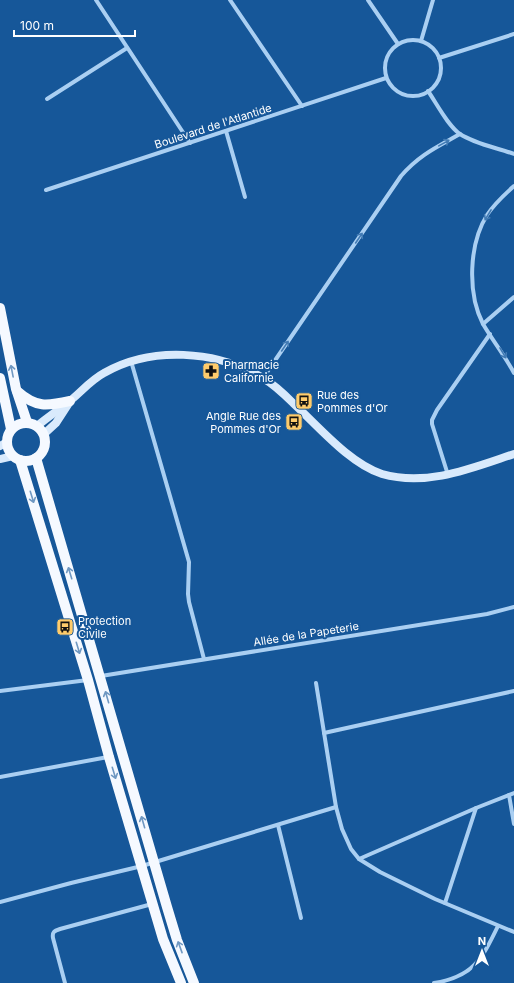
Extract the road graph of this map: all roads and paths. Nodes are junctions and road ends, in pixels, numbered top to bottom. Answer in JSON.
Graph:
{"nodes":[{"id":1,"x":96,"y":0,"type":"edge"},
{"id":2,"x":230,"y":0,"type":"edge"},
{"id":3,"x":368,"y":0,"type":"edge"},
{"id":4,"x":433,"y":0,"type":"edge"},
{"id":5,"x":514,"y":34,"type":"edge"},
{"id":6,"x":421,"y":41,"type":"junction"},
{"id":7,"x":398,"y":44,"type":"junction"},
{"id":8,"x":127,"y":48,"type":"junction"},
{"id":9,"x":439,"y":58,"type":"junction"},
{"id":10,"x":386,"y":78,"type":"junction"},
{"id":11,"x":428,"y":91,"type":"junction"},
{"id":12,"x":47,"y":99,"type":"dead end"},
{"id":13,"x":302,"y":106,"type":"junction"},
{"id":14,"x":226,"y":132,"type":"junction"},
{"id":15,"x":460,"y":134,"type":"junction"},
{"id":16,"x":190,"y":143,"type":"junction"},
{"id":17,"x":514,"y":154,"type":"edge"},
{"id":18,"x":514,"y":186,"type":"edge"},
{"id":19,"x":46,"y":190,"type":"dead end"},
{"id":20,"x":245,"y":197,"type":"dead end"},
{"id":21,"x":514,"y":297,"type":"edge"},
{"id":22,"x":0,"y":308,"type":"edge"},
{"id":23,"x":483,"y":324,"type":"junction"},
{"id":24,"x":490,"y":334,"type":"junction"},
{"id":25,"x":131,"y":361,"type":"junction"},
{"id":26,"x":514,"y":373,"type":"edge"},
{"id":27,"x":0,"y":378,"type":"edge"},
{"id":28,"x":263,"y":378,"type":"junction"},
{"id":29,"x":16,"y":389,"type":"junction"},
{"id":30,"x":70,"y":401,"type":"junction"},
{"id":31,"x":27,"y":422,"type":"junction"},
{"id":32,"x":11,"y":429,"type":"junction"},
{"id":33,"x":41,"y":430,"type":"junction"},
{"id":34,"x":3,"y":444,"type":"edge"},
{"id":35,"x":514,"y":454,"type":"edge"},
{"id":36,"x":17,"y":458,"type":"junction"},
{"id":37,"x":36,"y":458,"type":"junction"},
{"id":38,"x":0,"y":459,"type":"edge"},
{"id":39,"x":448,"y":475,"type":"junction"},
{"id":40,"x":514,"y":607,"type":"edge"},
{"id":41,"x":204,"y":659,"type":"junction"},
{"id":42,"x":100,"y":676,"type":"junction"},
{"id":43,"x":88,"y":680,"type":"junction"},
{"id":44,"x":316,"y":683,"type":"dead end"},
{"id":45,"x":0,"y":691,"type":"edge"},
{"id":46,"x":514,"y":691,"type":"edge"},
{"id":47,"x":324,"y":733,"type":"junction"},
{"id":48,"x":109,"y":757,"type":"junction"},
{"id":49,"x":0,"y":777,"type":"edge"},
{"id":50,"x":514,"y":793,"type":"edge"},
{"id":51,"x":509,"y":795,"type":"junction"},
{"id":52,"x":336,"y":807,"type":"junction"},
{"id":53,"x":476,"y":808,"type":"junction"},
{"id":54,"x":514,"y":824,"type":"edge"},
{"id":55,"x":278,"y":825,"type":"junction"},
{"id":56,"x":359,"y":859,"type":"junction"},
{"id":57,"x":155,"y":862,"type":"junction"},
{"id":58,"x":142,"y":866,"type":"junction"},
{"id":59,"x":0,"y":902,"type":"edge"},
{"id":60,"x":445,"y":903,"type":"junction"},
{"id":61,"x":153,"y":904,"type":"junction"},
{"id":62,"x":301,"y":918,"type":"dead end"},
{"id":63,"x":498,"y":926,"type":"junction"},
{"id":64,"x":514,"y":932,"type":"edge"},
{"id":65,"x":65,"y":983,"type":"edge"},
{"id":66,"x":181,"y":983,"type":"edge"},
{"id":67,"x":194,"y":983,"type":"edge"},
{"id":68,"x":434,"y":983,"type":"edge"}],
"edges":[{"from":1,"to":8,"type":"street"},
{"from":2,"to":13,"type":"street"},
{"from":3,"to":7,"type":"street"},
{"from":4,"to":6,"type":"street"},
{"from":5,"to":9,"type":"street"},
{"from":6,"to":7,"type":"street"},
{"from":6,"to":9,"type":"street"},
{"from":7,"to":10,"type":"street"},
{"from":8,"to":12,"type":"street"},
{"from":8,"to":16,"type":"street"},
{"from":9,"to":11,"type":"street"},
{"from":10,"to":11,"type":"street"},
{"from":10,"to":13,"type":"street","name":"Boulevard de l'Atlantide"},
{"from":11,"to":15,"type":"street"},
{"from":13,"to":14,"type":"street","name":"Boulevard de l'Atlantide"},
{"from":14,"to":16,"type":"street","name":"Boulevard de l'Atlantide"},
{"from":14,"to":20,"type":"street"},
{"from":15,"to":17,"type":"street"},
{"from":28,"to":15,"type":"street","one_way":true},
{"from":16,"to":19,"type":"street","name":"Boulevard de l'Atlantide"},
{"from":18,"to":23,"type":"street","one_way":true},
{"from":21,"to":23,"type":"street"},
{"from":29,"to":22,"type":"main road","one_way":true},
{"from":23,"to":24,"type":"street"},
{"from":24,"to":26,"type":"street","one_way":true},
{"from":24,"to":39,"type":"street"},
{"from":25,"to":28,"type":"main road"},
{"from":25,"to":30,"type":"main road"},
{"from":25,"to":41,"type":"street"},
{"from":27,"to":32,"type":"main road"},
{"from":28,"to":39,"type":"main road"},
{"from":29,"to":30,"type":"main road"},
{"from":29,"to":31,"type":"main road"},
{"from":30,"to":33,"type":"main road"},
{"from":31,"to":32,"type":"main road"},
{"from":31,"to":33,"type":"main road"},
{"from":32,"to":34,"type":"main road"},
{"from":33,"to":37,"type":"main road"},
{"from":34,"to":36,"type":"main road"},
{"from":35,"to":39,"type":"main road"},
{"from":36,"to":37,"type":"main road"},
{"from":36,"to":38,"type":"main road"},
{"from":36,"to":43,"type":"main road","one_way":true},
{"from":42,"to":37,"type":"main road","one_way":true},
{"from":40,"to":41,"type":"street","name":"Allée de la Papeterie"},
{"from":41,"to":42,"type":"street","name":"Allée de la Papeterie"},
{"from":57,"to":42,"type":"main road","one_way":true},
{"from":43,"to":45,"type":"street"},
{"from":43,"to":48,"type":"main road"},
{"from":44,"to":47,"type":"street"},
{"from":46,"to":47,"type":"street"},
{"from":47,"to":52,"type":"street"},
{"from":48,"to":49,"type":"street"},
{"from":48,"to":58,"type":"main road","one_way":true},
{"from":50,"to":51,"type":"street"},
{"from":51,"to":53,"type":"street"},
{"from":51,"to":54,"type":"street"},
{"from":52,"to":55,"type":"street"},
{"from":52,"to":56,"type":"street"},
{"from":53,"to":56,"type":"street"},
{"from":53,"to":60,"type":"street"},
{"from":55,"to":57,"type":"street"},
{"from":55,"to":62,"type":"street"},
{"from":56,"to":60,"type":"street"},
{"from":57,"to":58,"type":"street"},
{"from":67,"to":57,"type":"main road","one_way":true},
{"from":58,"to":59,"type":"street"},
{"from":58,"to":61,"type":"main road"},
{"from":60,"to":63,"type":"street"},
{"from":61,"to":65,"type":"street"},
{"from":61,"to":66,"type":"main road"},
{"from":63,"to":64,"type":"street"},
{"from":63,"to":68,"type":"street"}]}
